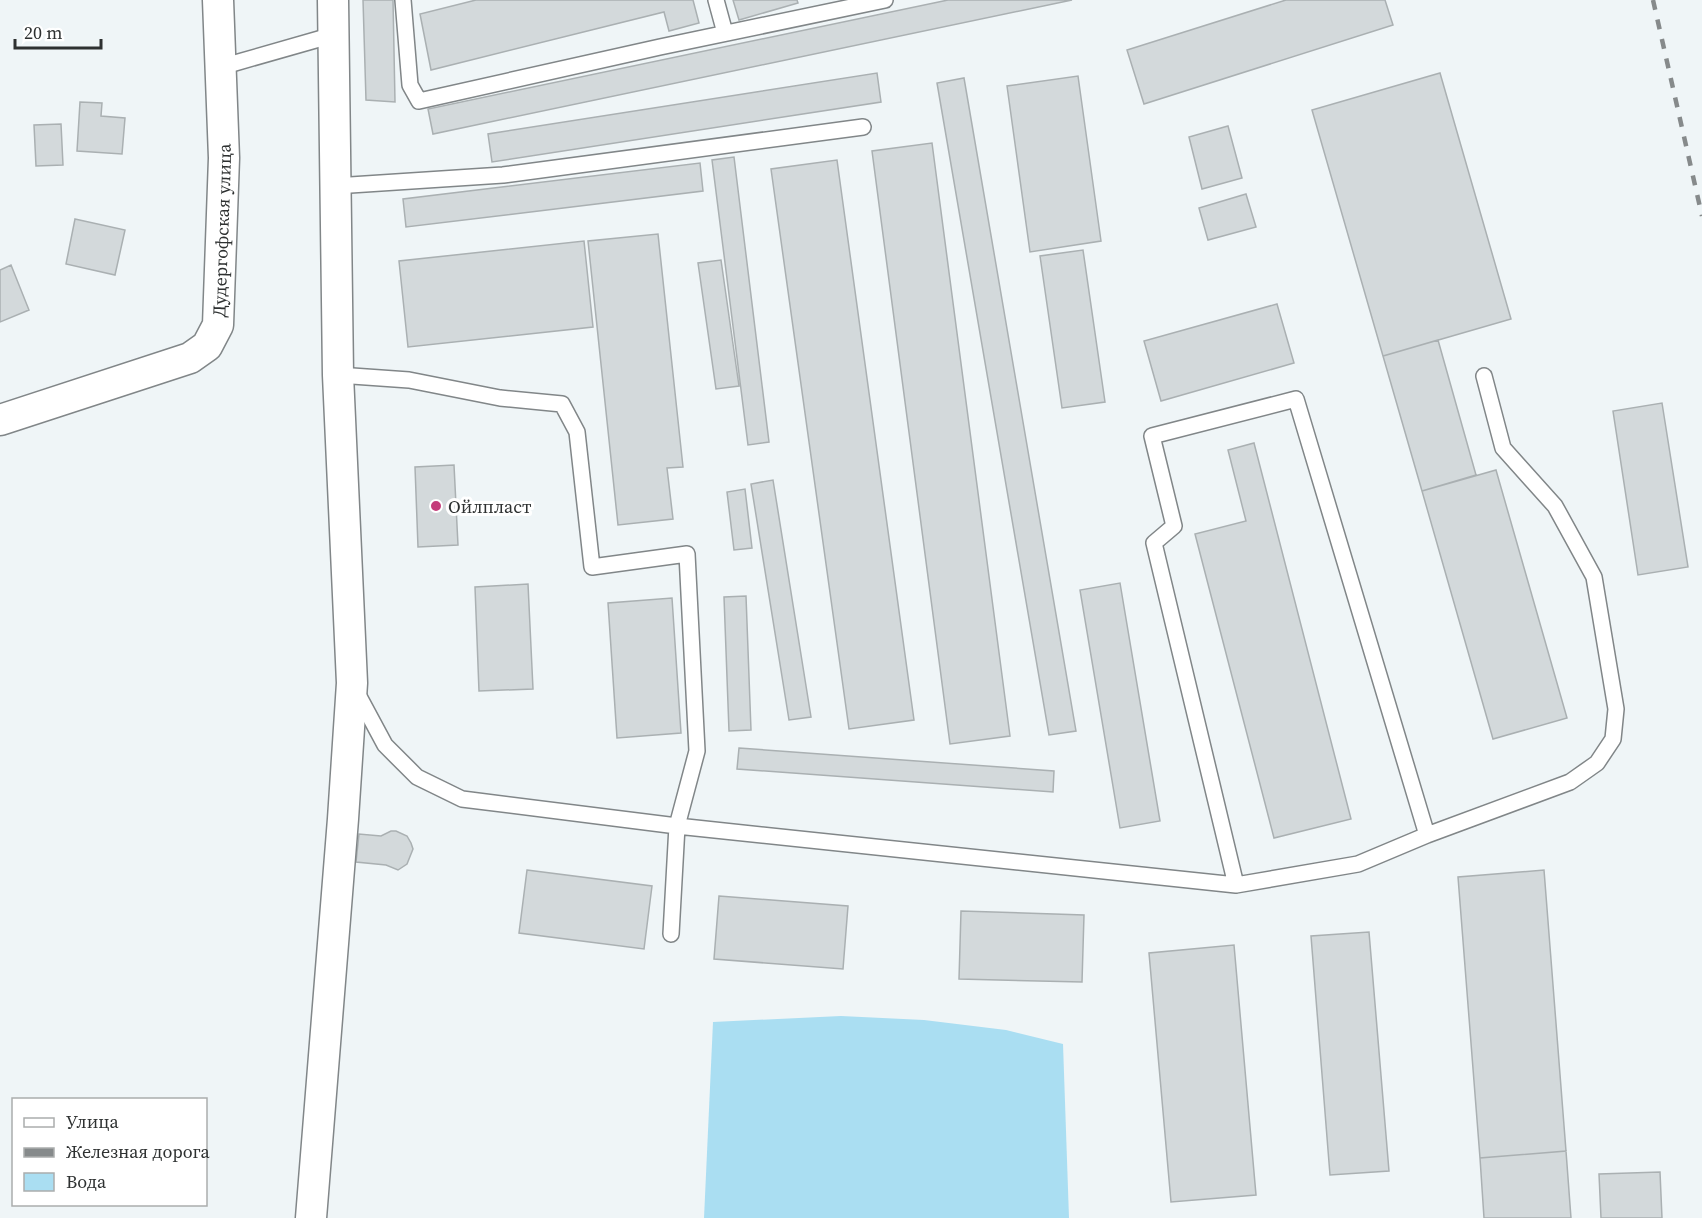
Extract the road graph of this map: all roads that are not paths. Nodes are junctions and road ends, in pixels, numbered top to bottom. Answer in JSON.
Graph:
{"nodes":[{"id":1,"x":218,"y":0,"type":"edge"},
{"id":2,"x":333,"y":0,"type":"edge"},
{"id":3,"x":402,"y":0,"type":"edge"},
{"id":4,"x":716,"y":0,"type":"edge"},
{"id":5,"x":885,"y":0,"type":"edge"},
{"id":6,"x":725,"y":33,"type":"junction"},
{"id":7,"x":333,"y":35,"type":"junction"},
{"id":8,"x":222,"y":67,"type":"junction"},
{"id":9,"x":862,"y":127,"type":"dead end"},
{"id":10,"x":335,"y":186,"type":"junction"},
{"id":11,"x":338,"y":375,"type":"junction"},
{"id":12,"x":1484,"y":376,"type":"dead end"},
{"id":13,"x":0,"y":420,"type":"edge"},
{"id":14,"x":351,"y":683,"type":"junction"},
{"id":15,"x":677,"y":826,"type":"junction"},
{"id":16,"x":1428,"y":835,"type":"junction"},
{"id":17,"x":1236,"y":885,"type":"junction"},
{"id":18,"x":670,"y":934,"type":"dead end"},
{"id":19,"x":311,"y":1218,"type":"edge"}],
"edges":[{"from":1,"to":8,"type":"street","name":"Дудергофская улица"},
{"from":2,"to":7,"type":"street"},
{"from":3,"to":6,"type":"lane"},
{"from":4,"to":6,"type":"lane"},
{"from":5,"to":6,"type":"lane"},
{"from":7,"to":8,"type":"lane"},
{"from":7,"to":10,"type":"street"},
{"from":8,"to":13,"type":"street","name":"Дудергофская улица"},
{"from":9,"to":10,"type":"lane"},
{"from":10,"to":11,"type":"street"},
{"from":11,"to":14,"type":"street"},
{"from":11,"to":15,"type":"lane"},
{"from":12,"to":16,"type":"lane"},
{"from":14,"to":15,"type":"lane"},
{"from":14,"to":19,"type":"street"},
{"from":15,"to":17,"type":"lane"},
{"from":15,"to":18,"type":"lane"},
{"from":16,"to":17,"type":"lane"},
{"from":16,"to":17,"type":"lane"}]}
